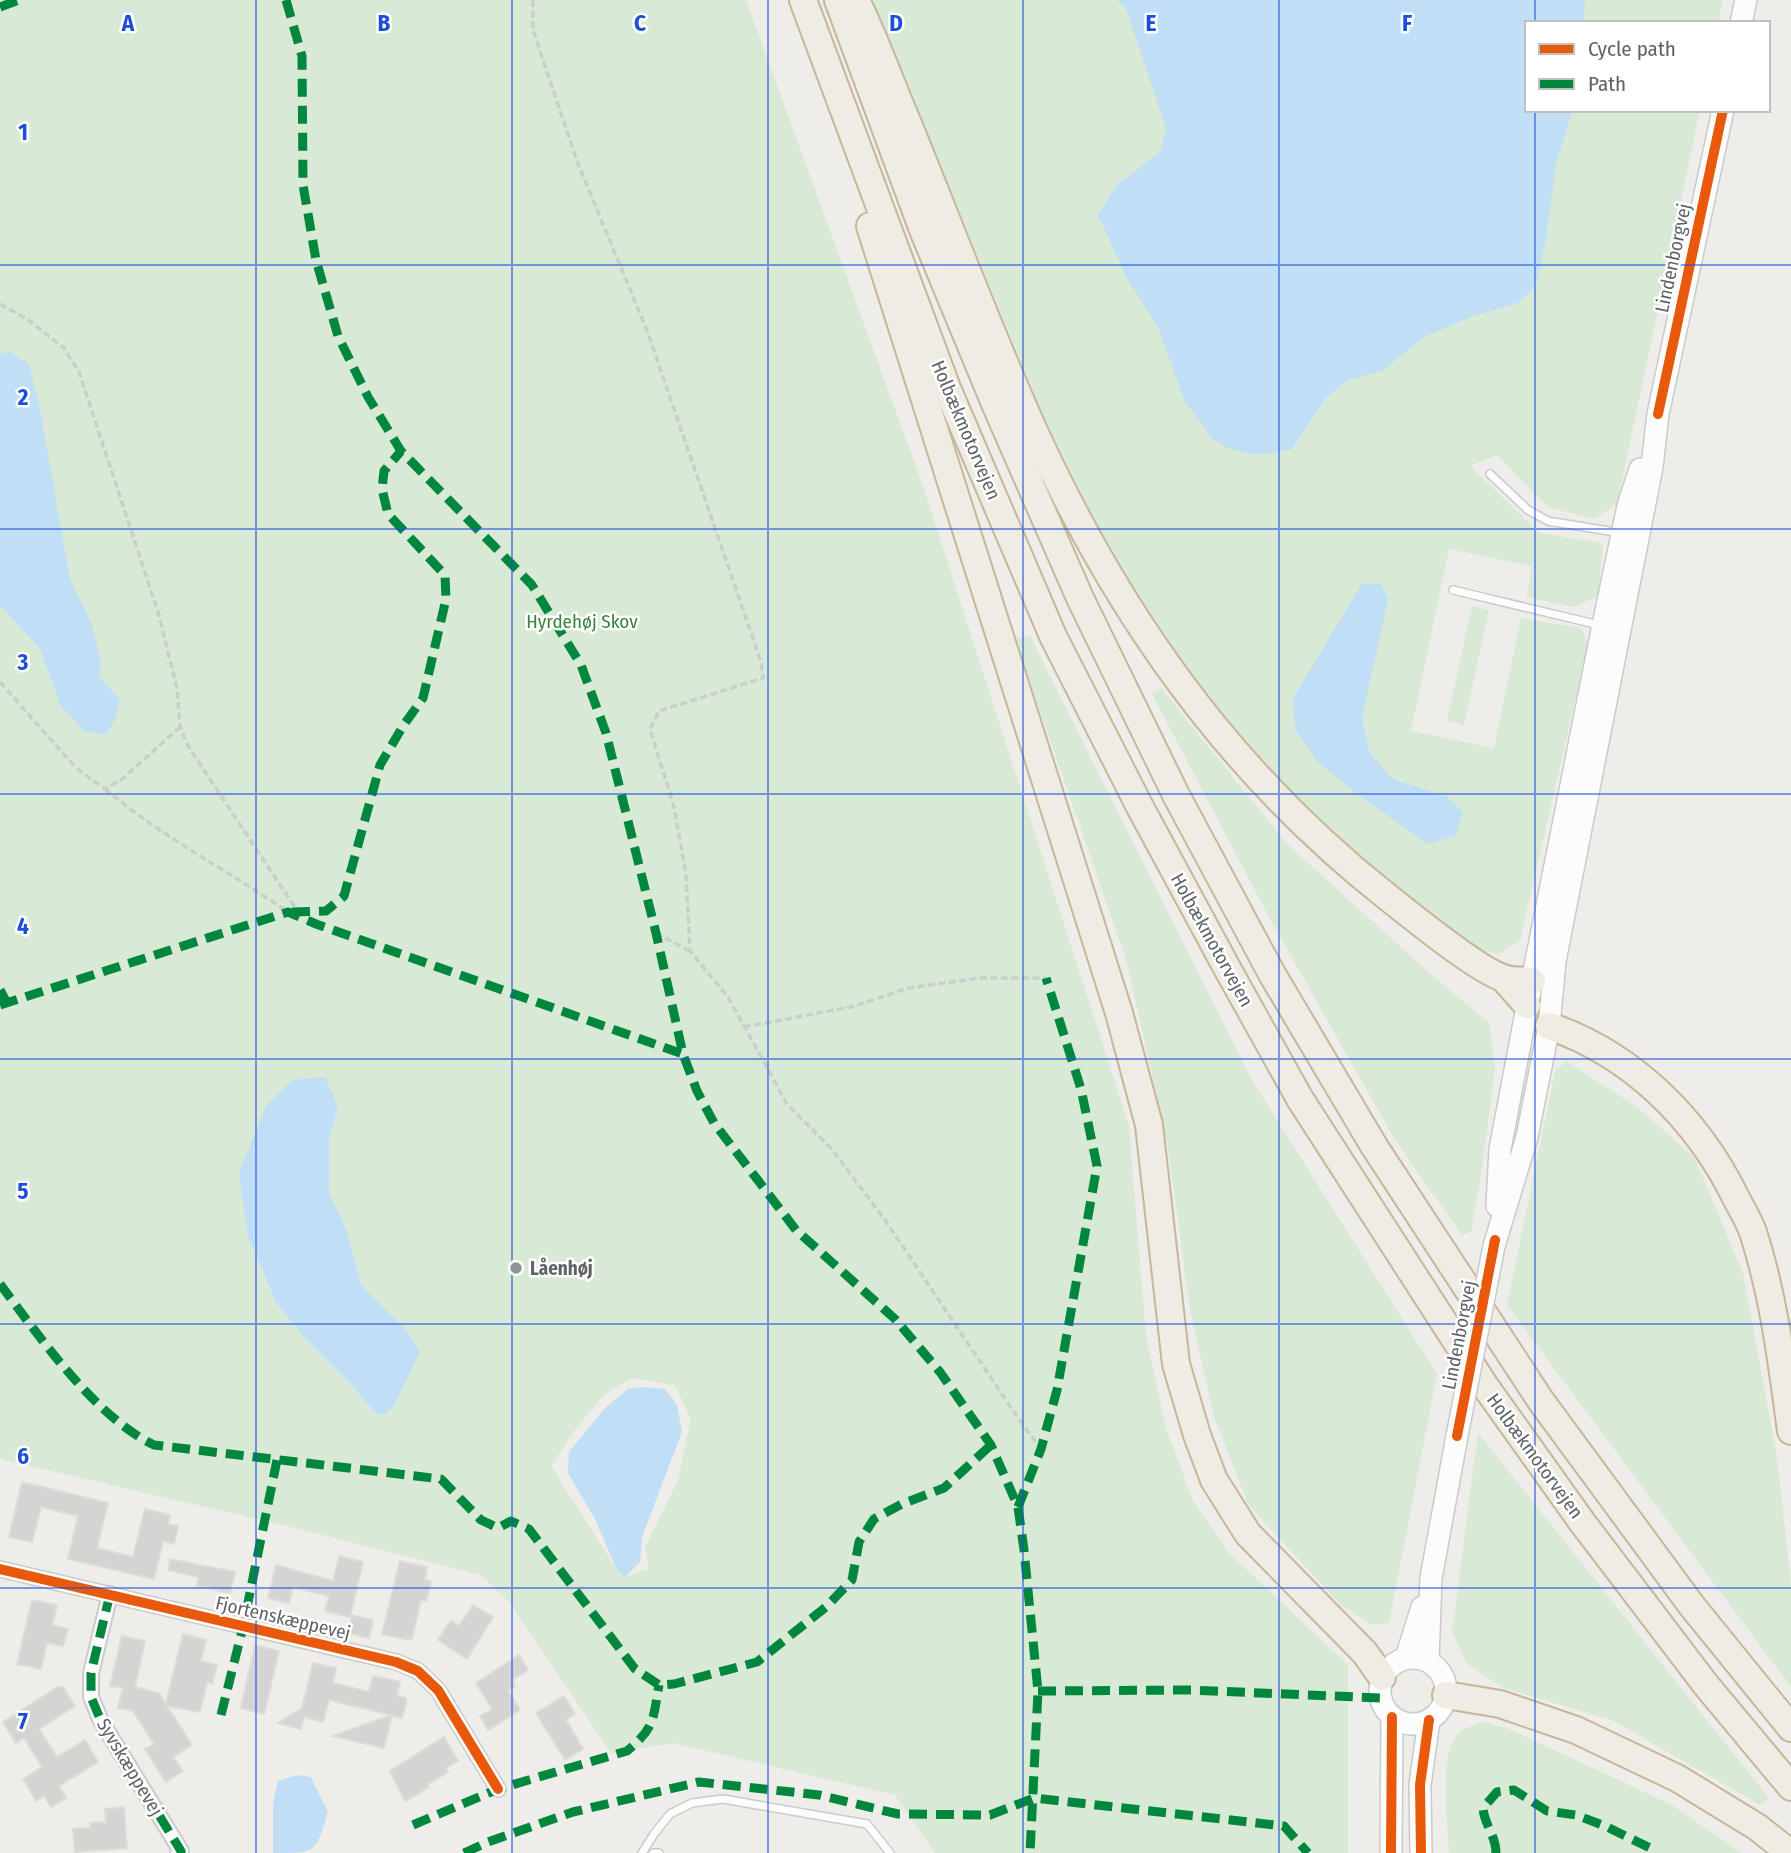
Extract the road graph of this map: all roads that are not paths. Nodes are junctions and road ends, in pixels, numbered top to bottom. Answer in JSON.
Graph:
{"nodes":[{"id":1,"x":803,"y":0,"type":"edge"},
{"id":2,"x":838,"y":0,"type":"edge"},
{"id":3,"x":856,"y":0,"type":"edge"},
{"id":4,"x":1746,"y":0,"type":"edge"},
{"id":5,"x":1741,"y":21,"type":"edge"},
{"id":6,"x":1723,"y":112,"type":"edge"},
{"id":7,"x":848,"y":125,"type":"junction"},
{"id":8,"x":1490,"y":474,"type":"dead end"},
{"id":9,"x":1631,"y":535,"type":"junction"},
{"id":10,"x":1453,"y":590,"type":"dead end"},
{"id":11,"x":1612,"y":628,"type":"junction"},
{"id":12,"x":1533,"y":1015,"type":"junction"},
{"id":13,"x":1495,"y":1243,"type":"junction"},
{"id":14,"x":1791,"y":1432,"type":"edge"},
{"id":15,"x":0,"y":1569,"type":"edge"},
{"id":16,"x":1431,"y":1578,"type":"junction"},
{"id":17,"x":110,"y":1594,"type":"junction"},
{"id":18,"x":1406,"y":1658,"type":"junction"},
{"id":19,"x":1428,"y":1661,"type":"junction"},
{"id":20,"x":1382,"y":1677,"type":"junction"},
{"id":21,"x":1446,"y":1695,"type":"junction"},
{"id":22,"x":1392,"y":1717,"type":"junction"},
{"id":23,"x":1429,"y":1720,"type":"junction"},
{"id":24,"x":1791,"y":1728,"type":"edge"},
{"id":25,"x":1791,"y":1787,"type":"edge"},
{"id":26,"x":498,"y":1789,"type":"dead end"},
{"id":27,"x":178,"y":1853,"type":"edge"},
{"id":28,"x":642,"y":1853,"type":"edge"},
{"id":29,"x":890,"y":1853,"type":"edge"},
{"id":30,"x":1391,"y":1853,"type":"edge"},
{"id":31,"x":1421,"y":1853,"type":"edge"},
{"id":32,"x":1790,"y":1853,"type":"edge"}],
"edges":[{"from":1,"to":7,"type":"highway","name":"Holbækmotorvejen"},
{"from":2,"to":24,"type":"highway","name":"Holbækmotorvejen"},
{"from":3,"to":12,"type":"highway"},
{"from":4,"to":5,"type":"main road"},
{"from":6,"to":9,"type":"main road","name":"Lindenborgvej"},
{"from":7,"to":20,"type":"highway"},
{"from":7,"to":25,"type":"highway","name":"Holbækmotorvejen"},
{"from":8,"to":9,"type":"lane"},
{"from":9,"to":11,"type":"main road","name":"Lindenborgvej"},
{"from":10,"to":11,"type":"lane"},
{"from":11,"to":12,"type":"main road","name":"Lindenborgvej"},
{"from":11,"to":12,"type":"main road","name":"Lindenborgvej"},
{"from":12,"to":13,"type":"main road","name":"Lindenborgvej"},
{"from":12,"to":13,"type":"main road","name":"Lindenborgvej"},
{"from":12,"to":14,"type":"highway"},
{"from":13,"to":16,"type":"main road","name":"Lindenborgvej","bridge":true},
{"from":15,"to":17,"type":"street","name":"Fjortenskæppevej"},
{"from":16,"to":18,"type":"main road","name":"Lindenborgvej"},
{"from":16,"to":19,"type":"main road","name":"Lindenborgvej"},
{"from":17,"to":26,"type":"street","name":"Fjortenskæppevej"},
{"from":17,"to":27,"type":"street","name":"Syvskæppevej"},
{"from":18,"to":19,"type":"main road"},
{"from":18,"to":20,"type":"main road"},
{"from":19,"to":21,"type":"main road"},
{"from":20,"to":22,"type":"main road"},
{"from":21,"to":23,"type":"main road"},
{"from":21,"to":32,"type":"highway"},
{"from":22,"to":23,"type":"main road"},
{"from":22,"to":30,"type":"main road"},
{"from":23,"to":31,"type":"main road"},
{"from":28,"to":29,"type":"lane"}]}
